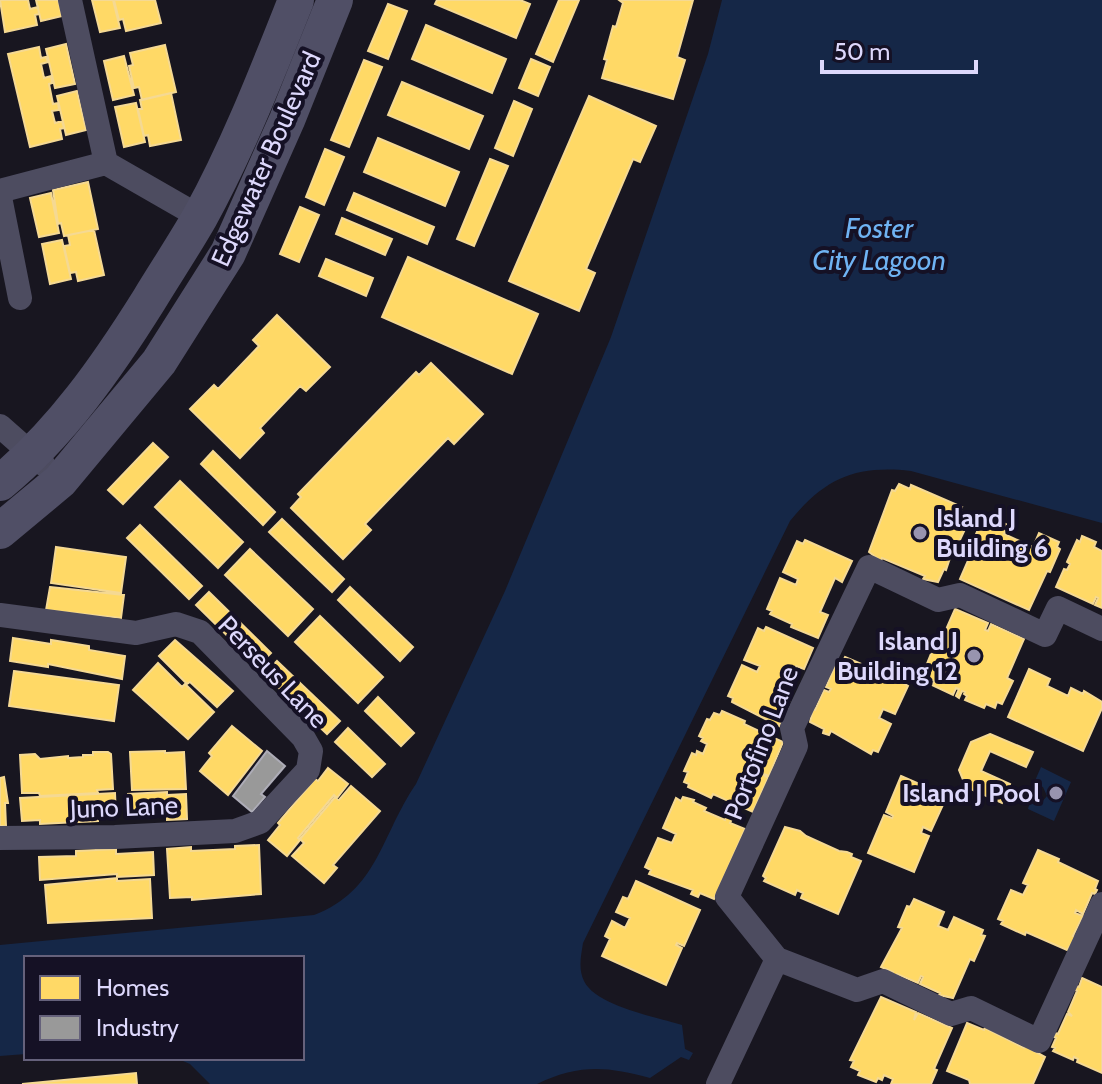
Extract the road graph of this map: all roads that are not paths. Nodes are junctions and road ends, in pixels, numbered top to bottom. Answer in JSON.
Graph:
{"nodes":[{"id":1,"x":70,"y":0,"type":"edge"},
{"id":2,"x":296,"y":0,"type":"edge"},
{"id":3,"x":335,"y":0,"type":"edge"},
{"id":4,"x":106,"y":163,"type":"junction"},
{"id":5,"x":0,"y":191,"type":"edge"},
{"id":6,"x":0,"y":197,"type":"edge"},
{"id":7,"x":200,"y":217,"type":"junction"},
{"id":8,"x":20,"y":298,"type":"dead end"},
{"id":9,"x":0,"y":426,"type":"edge"},
{"id":10,"x":33,"y":456,"type":"junction"},
{"id":11,"x":60,"y":481,"type":"junction"},
{"id":12,"x":0,"y":483,"type":"edge"},
{"id":13,"x":0,"y":531,"type":"edge"},
{"id":14,"x":0,"y":615,"type":"edge"},
{"id":15,"x":1102,"y":629,"type":"edge"},
{"id":16,"x":249,"y":828,"type":"joint"},
{"id":17,"x":0,"y":838,"type":"edge"},
{"id":18,"x":1102,"y":904,"type":"edge"},
{"id":19,"x":777,"y":959,"type":"junction"},
{"id":20,"x":718,"y":1084,"type":"edge"}],
"edges":[{"from":1,"to":4,"type":"street"},
{"from":2,"to":7,"type":"main road","name":"Edgewater Boulevard"},
{"from":3,"to":11,"type":"main road","name":"Edgewater Boulevard"},
{"from":4,"to":5,"type":"street"},
{"from":4,"to":7,"type":"street"},
{"from":6,"to":8,"type":"street"},
{"from":7,"to":10,"type":"main road","name":"Edgewater Boulevard"},
{"from":9,"to":10,"type":"street"},
{"from":10,"to":11,"type":"street"},
{"from":10,"to":12,"type":"main road","name":"Edgewater Boulevard"},
{"from":11,"to":13,"type":"main road","name":"Edgewater Boulevard"},
{"from":14,"to":16,"type":"street","name":"Perseus Lane"},
{"from":15,"to":19,"type":"street","name":"Portofino Lane"},
{"from":16,"to":17,"type":"street","name":"Juno Lane"},
{"from":18,"to":19,"type":"street"},
{"from":19,"to":20,"type":"street"}]}
